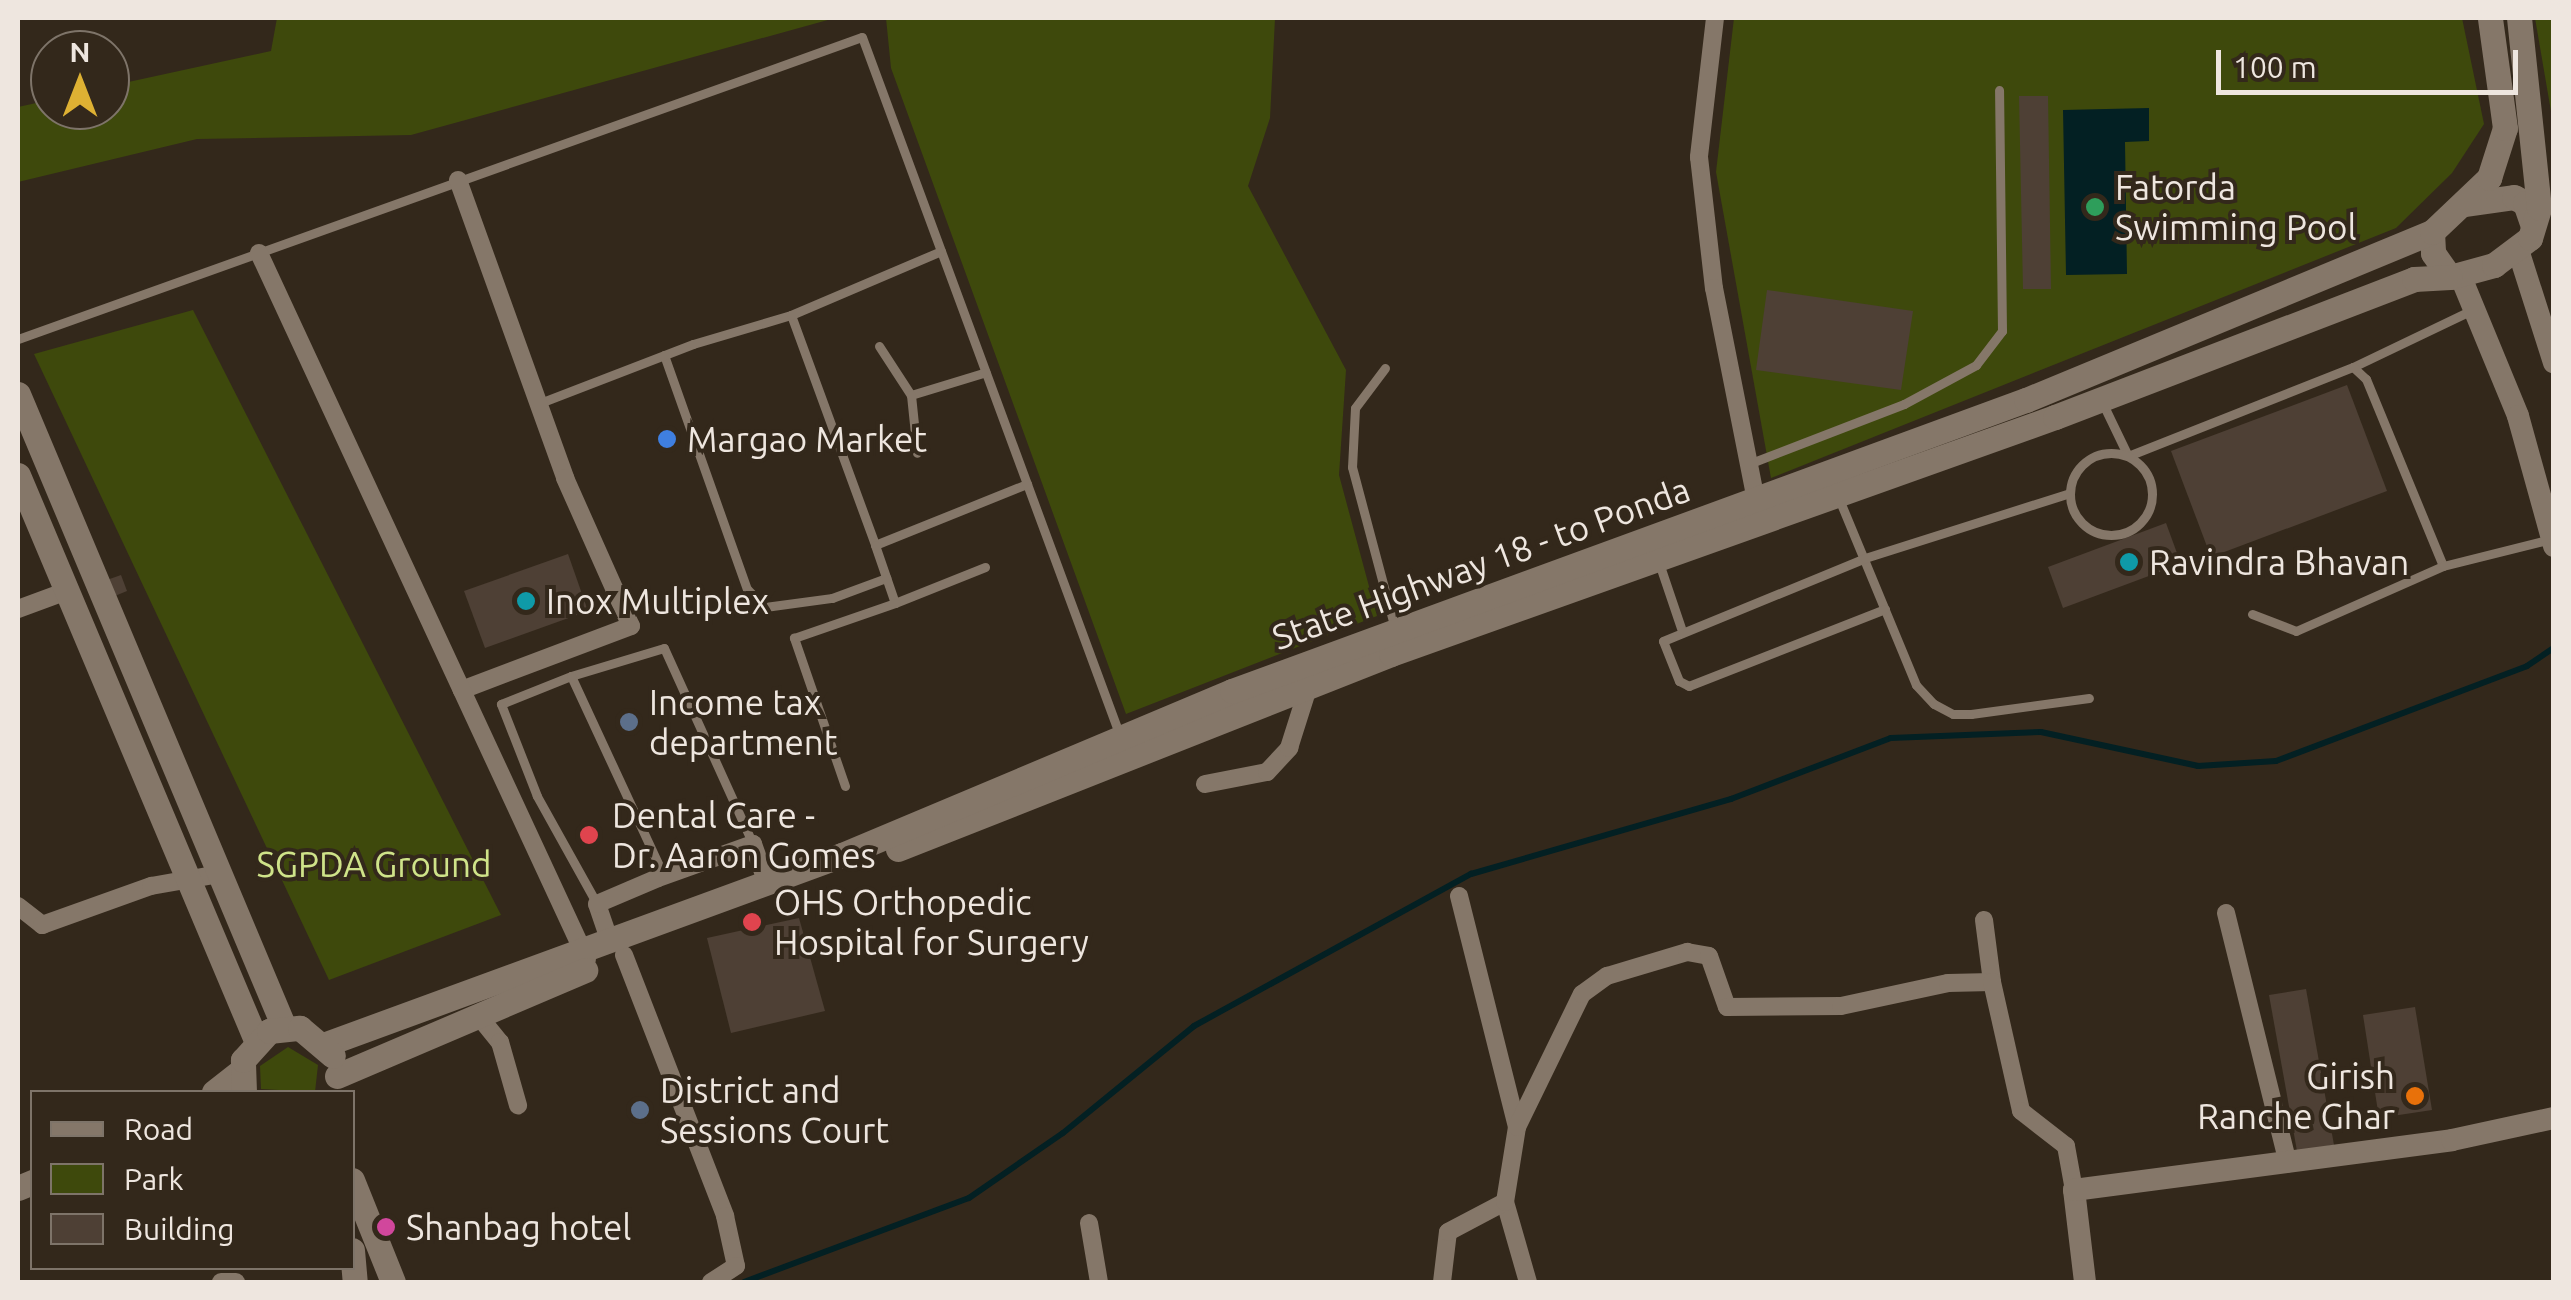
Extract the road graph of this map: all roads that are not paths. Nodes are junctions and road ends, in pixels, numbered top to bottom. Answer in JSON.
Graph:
{"nodes":[{"id":1,"x":1716,"y":18,"type":"edge"},
{"id":2,"x":2490,"y":18,"type":"edge"},
{"id":3,"x":2519,"y":18,"type":"edge"},
{"id":4,"x":1999,"y":90,"type":"dead end"},
{"id":5,"x":458,"y":180,"type":"junction"},
{"id":6,"x":2464,"y":204,"type":"junction"},
{"id":7,"x":2533,"y":226,"type":"junction"},
{"id":8,"x":2432,"y":232,"type":"junction"},
{"id":9,"x":941,"y":251,"type":"junction"},
{"id":10,"x":2519,"y":252,"type":"junction"},
{"id":11,"x":259,"y":253,"type":"junction"},
{"id":12,"x":2455,"y":276,"type":"junction"},
{"id":13,"x":2476,"y":308,"type":"junction"},
{"id":14,"x":790,"y":315,"type":"junction"},
{"id":15,"x":18,"y":339,"type":"edge"},
{"id":16,"x":879,"y":346,"type":"dead end"},
{"id":17,"x":664,"y":355,"type":"junction"},
{"id":18,"x":2554,"y":364,"type":"edge"},
{"id":19,"x":2354,"y":367,"type":"junction"},
{"id":20,"x":1386,"y":368,"type":"dead end"},
{"id":21,"x":986,"y":372,"type":"junction"},
{"id":22,"x":18,"y":394,"type":"edge"},
{"id":23,"x":911,"y":395,"type":"junction"},
{"id":24,"x":2101,"y":400,"type":"junction"},
{"id":25,"x":540,"y":403,"type":"junction"},
{"id":26,"x":917,"y":452,"type":"dead end"},
{"id":27,"x":2128,"y":456,"type":"junction"},
{"id":28,"x":1750,"y":463,"type":"junction"},
{"id":29,"x":18,"y":475,"type":"edge"},
{"id":30,"x":1027,"y":484,"type":"junction"},
{"id":31,"x":2070,"y":494,"type":"junction"},
{"id":32,"x":1838,"y":496,"type":"junction"},
{"id":33,"x":1758,"y":512,"type":"junction"},
{"id":34,"x":2553,"y":543,"type":"edge"},
{"id":35,"x":876,"y":545,"type":"junction"},
{"id":36,"x":1866,"y":558,"type":"junction"},
{"id":37,"x":1658,"y":560,"type":"junction"},
{"id":38,"x":2444,"y":566,"type":"junction"},
{"id":39,"x":984,"y":568,"type":"dead end"},
{"id":40,"x":886,"y":578,"type":"junction"},
{"id":41,"x":66,"y":590,"type":"junction"},
{"id":42,"x":894,"y":603,"type":"junction"},
{"id":43,"x":18,"y":609,"type":"edge"},
{"id":44,"x":1885,"y":609,"type":"junction"},
{"id":45,"x":2252,"y":614,"type":"dead end"},
{"id":46,"x":1681,"y":628,"type":"junction"},
{"id":47,"x":1396,"y":632,"type":"junction"},
{"id":48,"x":571,"y":676,"type":"junction"},
{"id":49,"x":1309,"y":685,"type":"junction"},
{"id":50,"x":462,"y":690,"type":"junction"},
{"id":51,"x":2089,"y":698,"type":"dead end"},
{"id":52,"x":1123,"y":745,"type":"junction"},
{"id":53,"x":1205,"y":784,"type":"dead end"},
{"id":54,"x":845,"y":786,"type":"dead end"},
{"id":55,"x":753,"y":844,"type":"junction"},
{"id":56,"x":220,"y":874,"type":"junction"},
{"id":57,"x":664,"y":876,"type":"junction"},
{"id":58,"x":191,"y":881,"type":"junction"},
{"id":59,"x":767,"y":883,"type":"junction"},
{"id":60,"x":1459,"y":896,"type":"dead end"},
{"id":61,"x":597,"y":904,"type":"junction"},
{"id":62,"x":18,"y":906,"type":"edge"},
{"id":63,"x":2226,"y":913,"type":"dead end"},
{"id":64,"x":1984,"y":920,"type":"dead end"},
{"id":65,"x":617,"y":948,"type":"junction"},
{"id":66,"x":587,"y":960,"type":"junction"},
{"id":67,"x":1992,"y":982,"type":"junction"},
{"id":68,"x":477,"y":1014,"type":"junction"},
{"id":69,"x":284,"y":1027,"type":"junction"},
{"id":70,"x":256,"y":1040,"type":"junction"},
{"id":71,"x":326,"y":1044,"type":"junction"},
{"id":72,"x":242,"y":1082,"type":"edge"},
{"id":73,"x":336,"y":1084,"type":"edge"},
{"id":74,"x":518,"y":1105,"type":"dead end"},
{"id":75,"x":2554,"y":1118,"type":"edge"},
{"id":76,"x":1517,"y":1127,"type":"junction"},
{"id":77,"x":2288,"y":1164,"type":"junction"},
{"id":78,"x":355,"y":1187,"type":"edge"},
{"id":79,"x":2074,"y":1190,"type":"junction"},
{"id":80,"x":1504,"y":1202,"type":"junction"},
{"id":81,"x":1090,"y":1223,"type":"dead end"},
{"id":82,"x":221,"y":1282,"type":"edge"},
{"id":83,"x":236,"y":1282,"type":"edge"},
{"id":84,"x":393,"y":1282,"type":"edge"},
{"id":85,"x":710,"y":1282,"type":"edge"},
{"id":86,"x":1099,"y":1282,"type":"edge"},
{"id":87,"x":1442,"y":1282,"type":"edge"},
{"id":88,"x":1528,"y":1282,"type":"edge"},
{"id":89,"x":2085,"y":1282,"type":"edge"}],
"edges":[{"from":1,"to":28,"type":"street"},
{"from":2,"to":6,"type":"main road","name":"State Highway 18 - to Ponda"},
{"from":3,"to":7,"type":"main road"},
{"from":4,"to":28,"type":"lane"},
{"from":5,"to":9,"type":"lane"},
{"from":5,"to":11,"type":"lane"},
{"from":5,"to":25,"type":"street"},
{"from":6,"to":7,"type":"main road"},
{"from":6,"to":8,"type":"main road","name":"State Highway 18 - to Ponda"},
{"from":7,"to":10,"type":"main road"},
{"from":8,"to":12,"type":"main road"},
{"from":8,"to":33,"type":"main road","name":"State Highway 18 - to Ponda"},
{"from":9,"to":14,"type":"lane"},
{"from":9,"to":21,"type":"lane"},
{"from":10,"to":12,"type":"main road"},
{"from":10,"to":18,"type":"street"},
{"from":11,"to":15,"type":"lane"},
{"from":11,"to":50,"type":"street"},
{"from":12,"to":13,"type":"street"},
{"from":12,"to":24,"type":"main road","name":"State Highway 18 - to Ponda"},
{"from":13,"to":19,"type":"lane"},
{"from":13,"to":34,"type":"street"},
{"from":14,"to":17,"type":"lane"},
{"from":14,"to":35,"type":"lane"},
{"from":16,"to":23,"type":"lane"},
{"from":17,"to":25,"type":"lane"},
{"from":17,"to":40,"type":"lane"},
{"from":19,"to":27,"type":"lane"},
{"from":19,"to":38,"type":"lane"},
{"from":20,"to":47,"type":"lane"},
{"from":21,"to":23,"type":"lane"},
{"from":21,"to":30,"type":"lane"},
{"from":22,"to":56,"type":"main road"},
{"from":23,"to":26,"type":"lane"},
{"from":24,"to":27,"type":"lane"},
{"from":24,"to":32,"type":"main road","name":"State Highway 18 - to Ponda"},
{"from":25,"to":50,"type":"street"},
{"from":27,"to":31,"type":"lane"},
{"from":27,"to":31,"type":"lane"},
{"from":28,"to":33,"type":"street"},
{"from":29,"to":41,"type":"main road"},
{"from":30,"to":35,"type":"lane"},
{"from":30,"to":52,"type":"lane"},
{"from":31,"to":36,"type":"lane"},
{"from":32,"to":33,"type":"main road","name":"State Highway 18 - to Ponda"},
{"from":32,"to":36,"type":"lane"},
{"from":33,"to":37,"type":"main road","name":"State Highway 18 - to Ponda"},
{"from":33,"to":47,"type":"main road","name":"State Highway 18 - to Ponda"},
{"from":34,"to":38,"type":"lane"},
{"from":35,"to":40,"type":"lane"},
{"from":36,"to":44,"type":"lane"},
{"from":36,"to":46,"type":"lane"},
{"from":37,"to":46,"type":"lane"},
{"from":37,"to":49,"type":"main road","name":"State Highway 18 - to Ponda"},
{"from":38,"to":45,"type":"lane"},
{"from":39,"to":42,"type":"lane"},
{"from":40,"to":42,"type":"lane"},
{"from":41,"to":43,"type":"street"},
{"from":41,"to":58,"type":"main road"},
{"from":42,"to":54,"type":"lane"},
{"from":44,"to":46,"type":"lane"},
{"from":44,"to":51,"type":"lane"},
{"from":47,"to":52,"type":"main road","name":"State Highway 18 - to Ponda"},
{"from":48,"to":55,"type":"lane"},
{"from":48,"to":57,"type":"lane"},
{"from":48,"to":61,"type":"lane"},
{"from":49,"to":52,"type":"main road","name":"State Highway 18 - to Ponda"},
{"from":49,"to":53,"type":"street"},
{"from":50,"to":66,"type":"street"},
{"from":52,"to":59,"type":"main road","name":"State Highway 18 - to Ponda"},
{"from":52,"to":65,"type":"main road","name":"State Highway 18 - to Ponda"},
{"from":55,"to":57,"type":"street"},
{"from":55,"to":59,"type":"street"},
{"from":56,"to":58,"type":"street"},
{"from":56,"to":69,"type":"main road"},
{"from":57,"to":61,"type":"street"},
{"from":58,"to":62,"type":"street"},
{"from":58,"to":70,"type":"main road"},
{"from":59,"to":65,"type":"main road","name":"State Highway 18 - to Ponda"},
{"from":60,"to":76,"type":"street"},
{"from":61,"to":65,"type":"street"},
{"from":63,"to":77,"type":"street"},
{"from":64,"to":67,"type":"street"},
{"from":65,"to":66,"type":"main road","name":"State Highway 18 - to Ponda"},
{"from":65,"to":85,"type":"street"},
{"from":66,"to":68,"type":"main road","name":"State Highway 18 - to Ponda"},
{"from":66,"to":71,"type":"main road","name":"State Highway 18 - to Ponda"},
{"from":67,"to":76,"type":"street"},
{"from":67,"to":79,"type":"street"},
{"from":68,"to":73,"type":"main road","name":"State Highway 18 - to Ponda"},
{"from":68,"to":74,"type":"street"},
{"from":69,"to":70,"type":"main road"},
{"from":69,"to":71,"type":"main road"},
{"from":70,"to":72,"type":"main road"},
{"from":71,"to":73,"type":"main road"},
{"from":75,"to":77,"type":"street"},
{"from":76,"to":80,"type":"street"},
{"from":77,"to":79,"type":"street"},
{"from":78,"to":84,"type":"main road"},
{"from":79,"to":89,"type":"street"},
{"from":80,"to":87,"type":"street"},
{"from":80,"to":88,"type":"street"},
{"from":81,"to":86,"type":"street"},
{"from":82,"to":83,"type":"street"}]}
